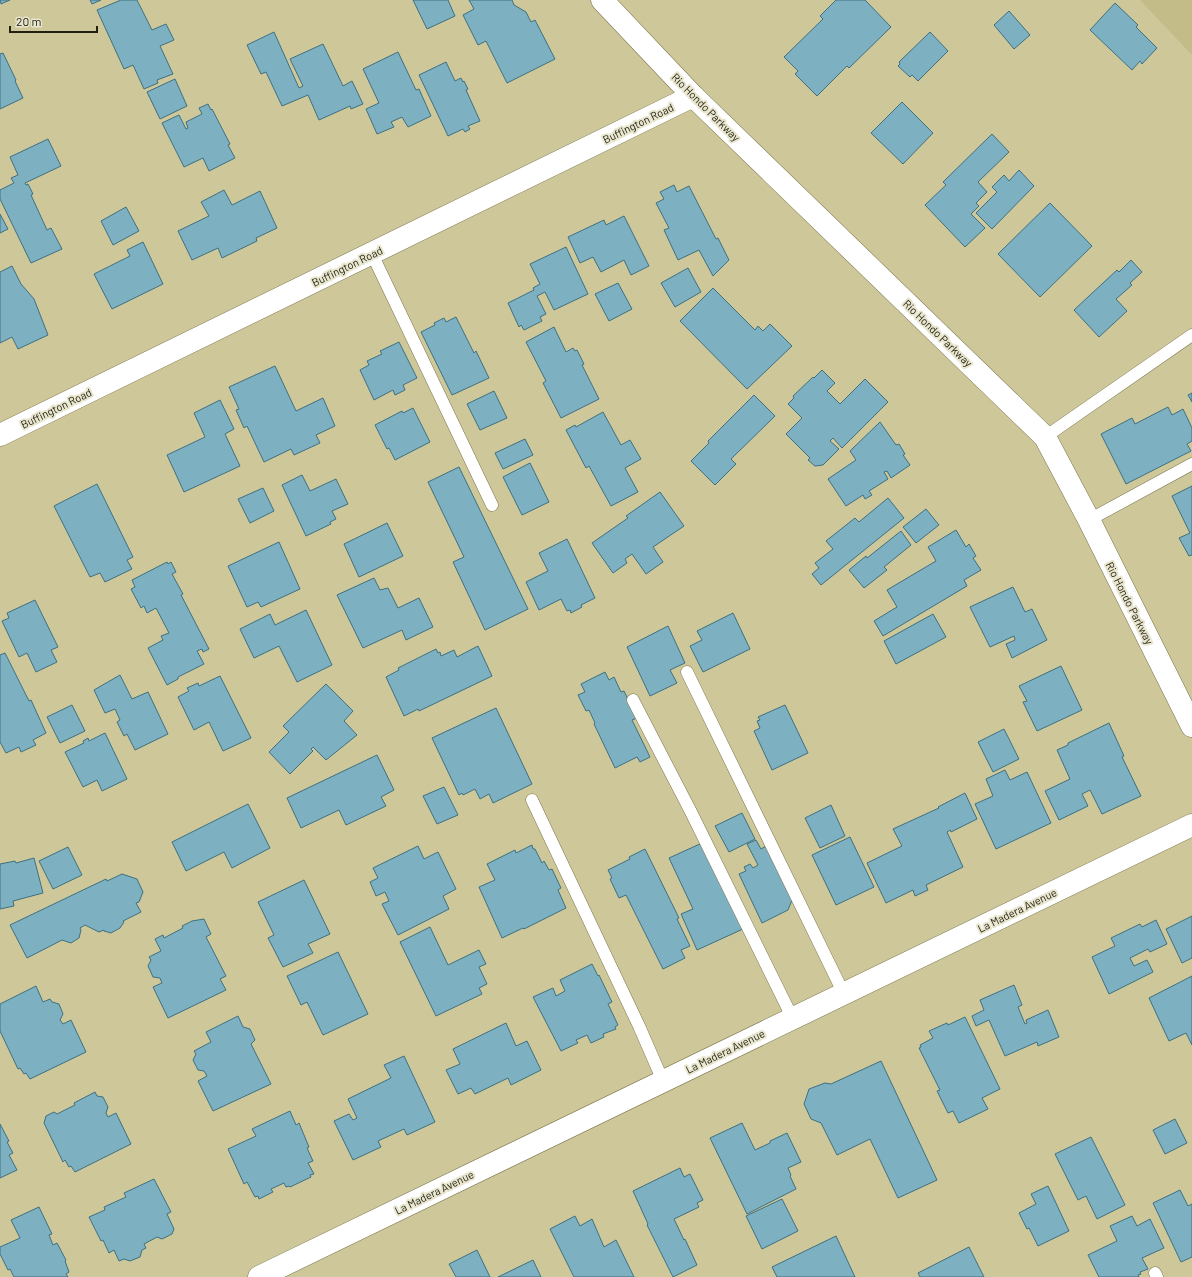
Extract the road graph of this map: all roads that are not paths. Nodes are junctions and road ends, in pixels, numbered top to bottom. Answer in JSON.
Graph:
{"nodes":[{"id":1,"x":602,"y":0,"type":"edge"},
{"id":2,"x":693,"y":96,"type":"junction"},
{"id":3,"x":372,"y":254,"type":"junction"},
{"id":4,"x":1192,"y":335,"type":"edge"},
{"id":5,"x":0,"y":435,"type":"edge"},
{"id":6,"x":1045,"y":437,"type":"junction"},
{"id":7,"x":1192,"y":464,"type":"edge"},
{"id":8,"x":492,"y":505,"type":"dead end"},
{"id":9,"x":1089,"y":520,"type":"junction"},
{"id":10,"x":688,"y":672,"type":"dead end"},
{"id":11,"x":632,"y":700,"type":"dead end"},
{"id":12,"x":1192,"y":726,"type":"edge"},
{"id":13,"x":532,"y":800,"type":"dead end"},
{"id":14,"x":1192,"y":825,"type":"edge"},
{"id":15,"x":844,"y":994,"type":"junction"},
{"id":16,"x":793,"y":1019,"type":"junction"},
{"id":17,"x":663,"y":1081,"type":"junction"},
{"id":18,"x":259,"y":1277,"type":"edge"}],
"edges":[{"from":1,"to":2,"type":"street","name":"Rio Hondo Parkway"},
{"from":2,"to":3,"type":"street","name":"Buffington Road"},
{"from":2,"to":6,"type":"street","name":"Rio Hondo Parkway"},
{"from":3,"to":5,"type":"street","name":"Buffington Road"},
{"from":3,"to":8,"type":"lane"},
{"from":4,"to":6,"type":"lane"},
{"from":6,"to":9,"type":"street","name":"Rio Hondo Parkway"},
{"from":7,"to":9,"type":"lane"},
{"from":9,"to":12,"type":"street","name":"Rio Hondo Parkway"},
{"from":10,"to":15,"type":"lane"},
{"from":11,"to":16,"type":"lane"},
{"from":13,"to":17,"type":"lane"},
{"from":14,"to":15,"type":"street","name":"La Madera Avenue"},
{"from":15,"to":16,"type":"street","name":"La Madera Avenue"},
{"from":16,"to":17,"type":"street","name":"La Madera Avenue"},
{"from":17,"to":18,"type":"street","name":"La Madera Avenue"}]}
